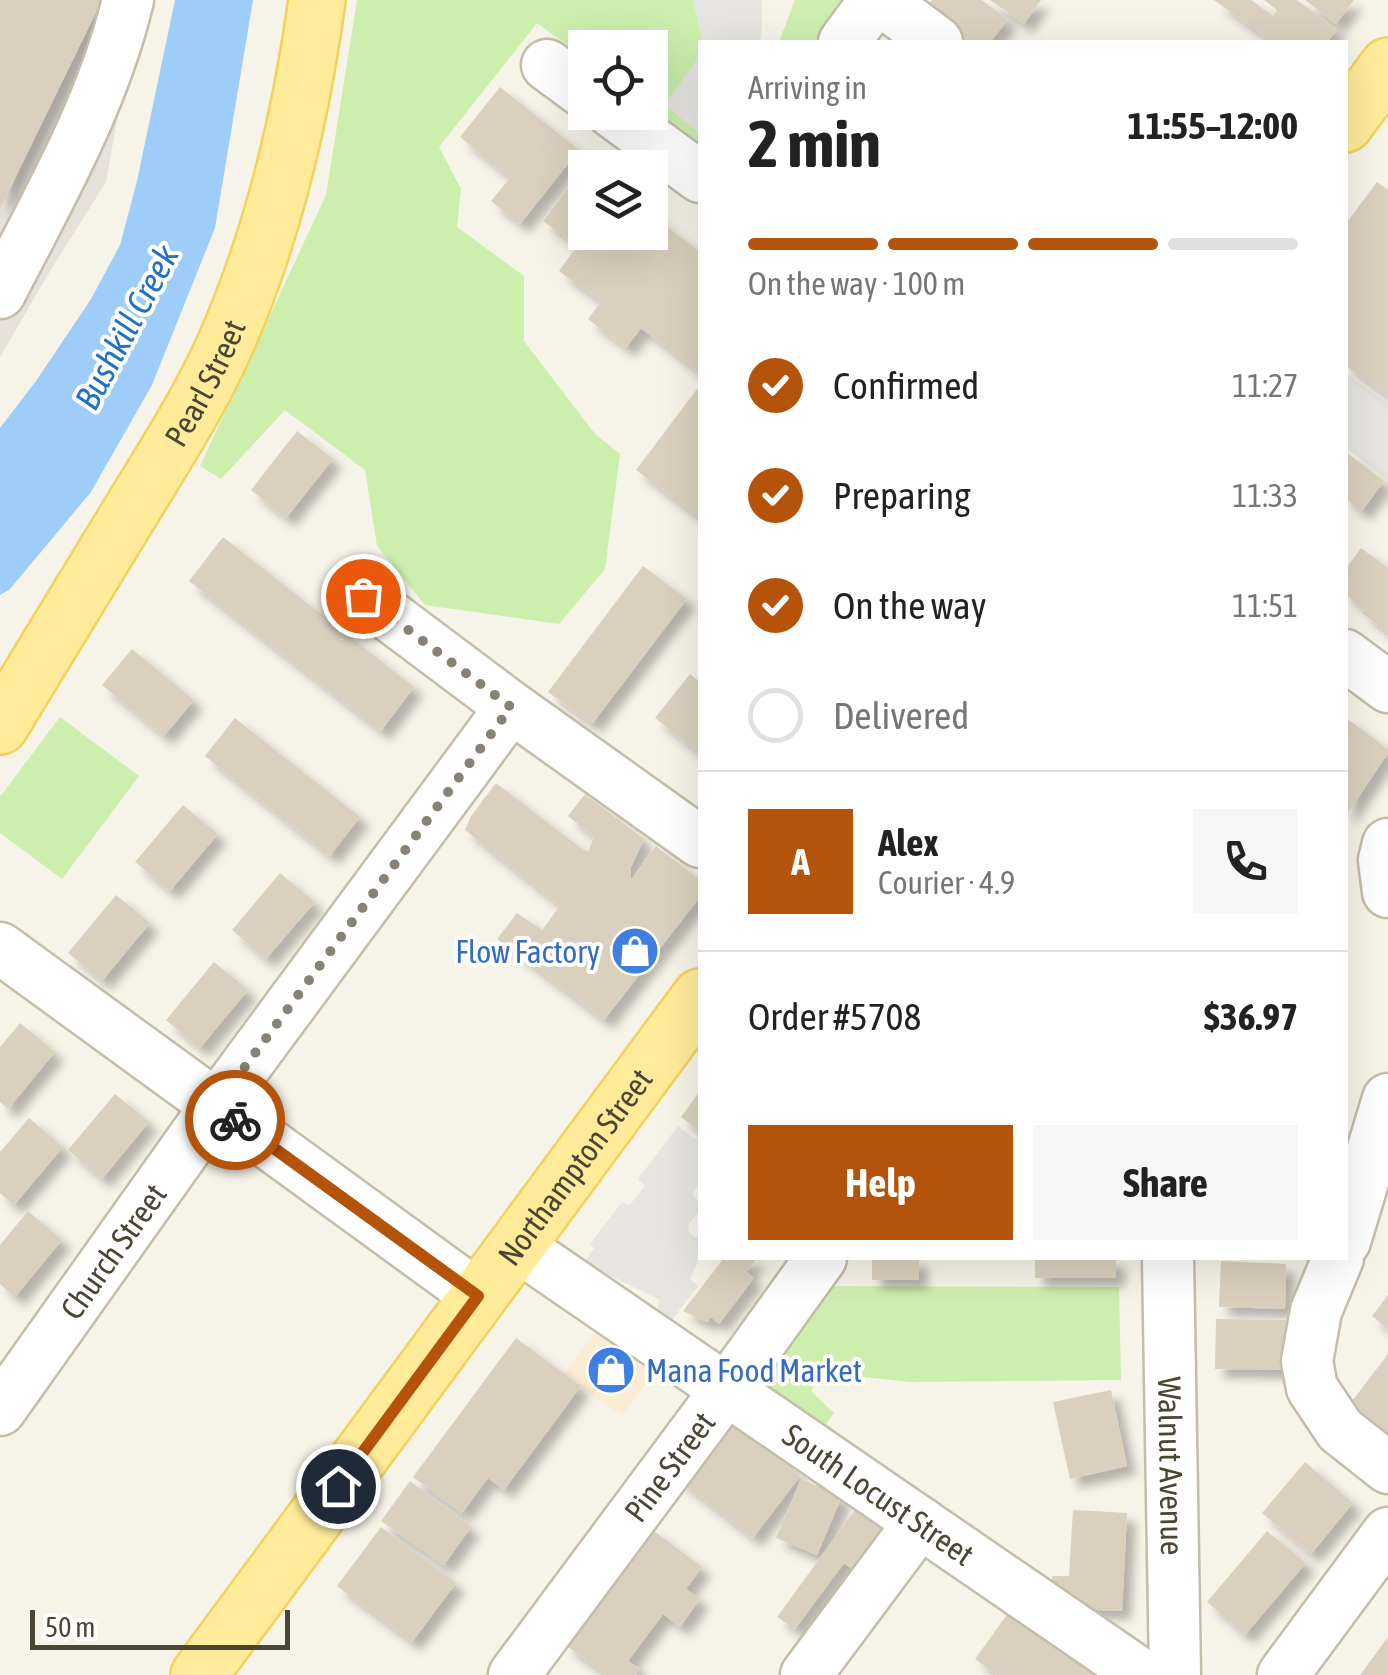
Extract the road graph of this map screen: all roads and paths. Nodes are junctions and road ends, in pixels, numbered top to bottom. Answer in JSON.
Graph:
{"nodes":[{"id":1,"x":128,"y":0,"type":"edge"},
{"id":2,"x":317,"y":0,"type":"edge"},
{"id":3,"x":878,"y":0,"type":"edge"},
{"id":4,"x":846,"y":40,"type":"edge"},
{"id":5,"x":934,"y":40,"type":"edge"},
{"id":6,"x":1388,"y":66,"type":"edge"},
{"id":7,"x":1348,"y":120,"type":"edge"},
{"id":8,"x":636,"y":130,"type":"edge"},
{"id":9,"x":698,"y":176,"type":"edge"},
{"id":10,"x":0,"y":293,"type":"edge"},
{"id":11,"x":363,"y":596,"type":"dead end"},
{"id":12,"x":1348,"y":657,"type":"edge"},
{"id":13,"x":1388,"y":687,"type":"edge"},
{"id":14,"x":511,"y":707,"type":"junction"},
{"id":15,"x":0,"y":726,"type":"edge"},
{"id":16,"x":698,"y":841,"type":"edge"},
{"id":17,"x":1388,"y":844,"type":"edge"},
{"id":18,"x":1388,"y":892,"type":"edge"},
{"id":19,"x":0,"y":948,"type":"edge"},
{"id":20,"x":698,"y":1000,"type":"edge"},
{"id":21,"x":1388,"y":1099,"type":"edge"},
{"id":22,"x":216,"y":1106,"type":"junction"},
{"id":23,"x":1348,"y":1231,"type":"edge"},
{"id":24,"x":516,"y":1245,"type":"junction"},
{"id":25,"x":820,"y":1260,"type":"edge"},
{"id":26,"x":1168,"y":1260,"type":"edge"},
{"id":27,"x":1337,"y":1260,"type":"edge"},
{"id":28,"x":478,"y":1296,"type":"junction"},
{"id":29,"x":726,"y":1390,"type":"junction"},
{"id":30,"x":0,"y":1410,"type":"edge"},
{"id":31,"x":1388,"y":1468,"type":"edge"},
{"id":32,"x":920,"y":1522,"type":"junction"},
{"id":33,"x":1388,"y":1532,"type":"edge"},
{"id":34,"x":198,"y":1675,"type":"edge"},
{"id":35,"x":514,"y":1675,"type":"edge"},
{"id":36,"x":806,"y":1675,"type":"edge"},
{"id":37,"x":1142,"y":1675,"type":"edge"},
{"id":38,"x":1175,"y":1675,"type":"edge"},
{"id":39,"x":1282,"y":1675,"type":"edge"}],
"edges":[{"from":1,"to":10,"type":"street"},
{"from":2,"to":15,"type":"main road","name":"Pearl Street"},
{"from":3,"to":4,"type":"street"},
{"from":3,"to":5,"type":"street"},
{"from":6,"to":7,"type":"main road"},
{"from":8,"to":9,"type":"street"},
{"from":11,"to":14,"type":"street"},
{"from":12,"to":13,"type":"street"},
{"from":14,"to":16,"type":"street"},
{"from":14,"to":22,"type":"street","name":"Church Street"},
{"from":17,"to":18,"type":"street"},
{"from":19,"to":22,"type":"street"},
{"from":20,"to":24,"type":"main road","name":"Northampton Street"},
{"from":21,"to":23,"type":"street"},
{"from":22,"to":28,"type":"street"},
{"from":22,"to":30,"type":"street","name":"Church Street"},
{"from":24,"to":28,"type":"main road","name":"Northampton Street"},
{"from":24,"to":29,"type":"street","name":"South Locust Street"},
{"from":25,"to":29,"type":"street","name":"Pine Street"},
{"from":26,"to":38,"type":"street","name":"Walnut Avenue"},
{"from":27,"to":31,"type":"street"},
{"from":28,"to":34,"type":"main road","name":"Northampton Street"},
{"from":29,"to":32,"type":"street","name":"South Locust Street"},
{"from":29,"to":35,"type":"street","name":"Pine Street"},
{"from":32,"to":36,"type":"street"},
{"from":32,"to":37,"type":"street","name":"South Locust Street"},
{"from":33,"to":39,"type":"street"}]}
